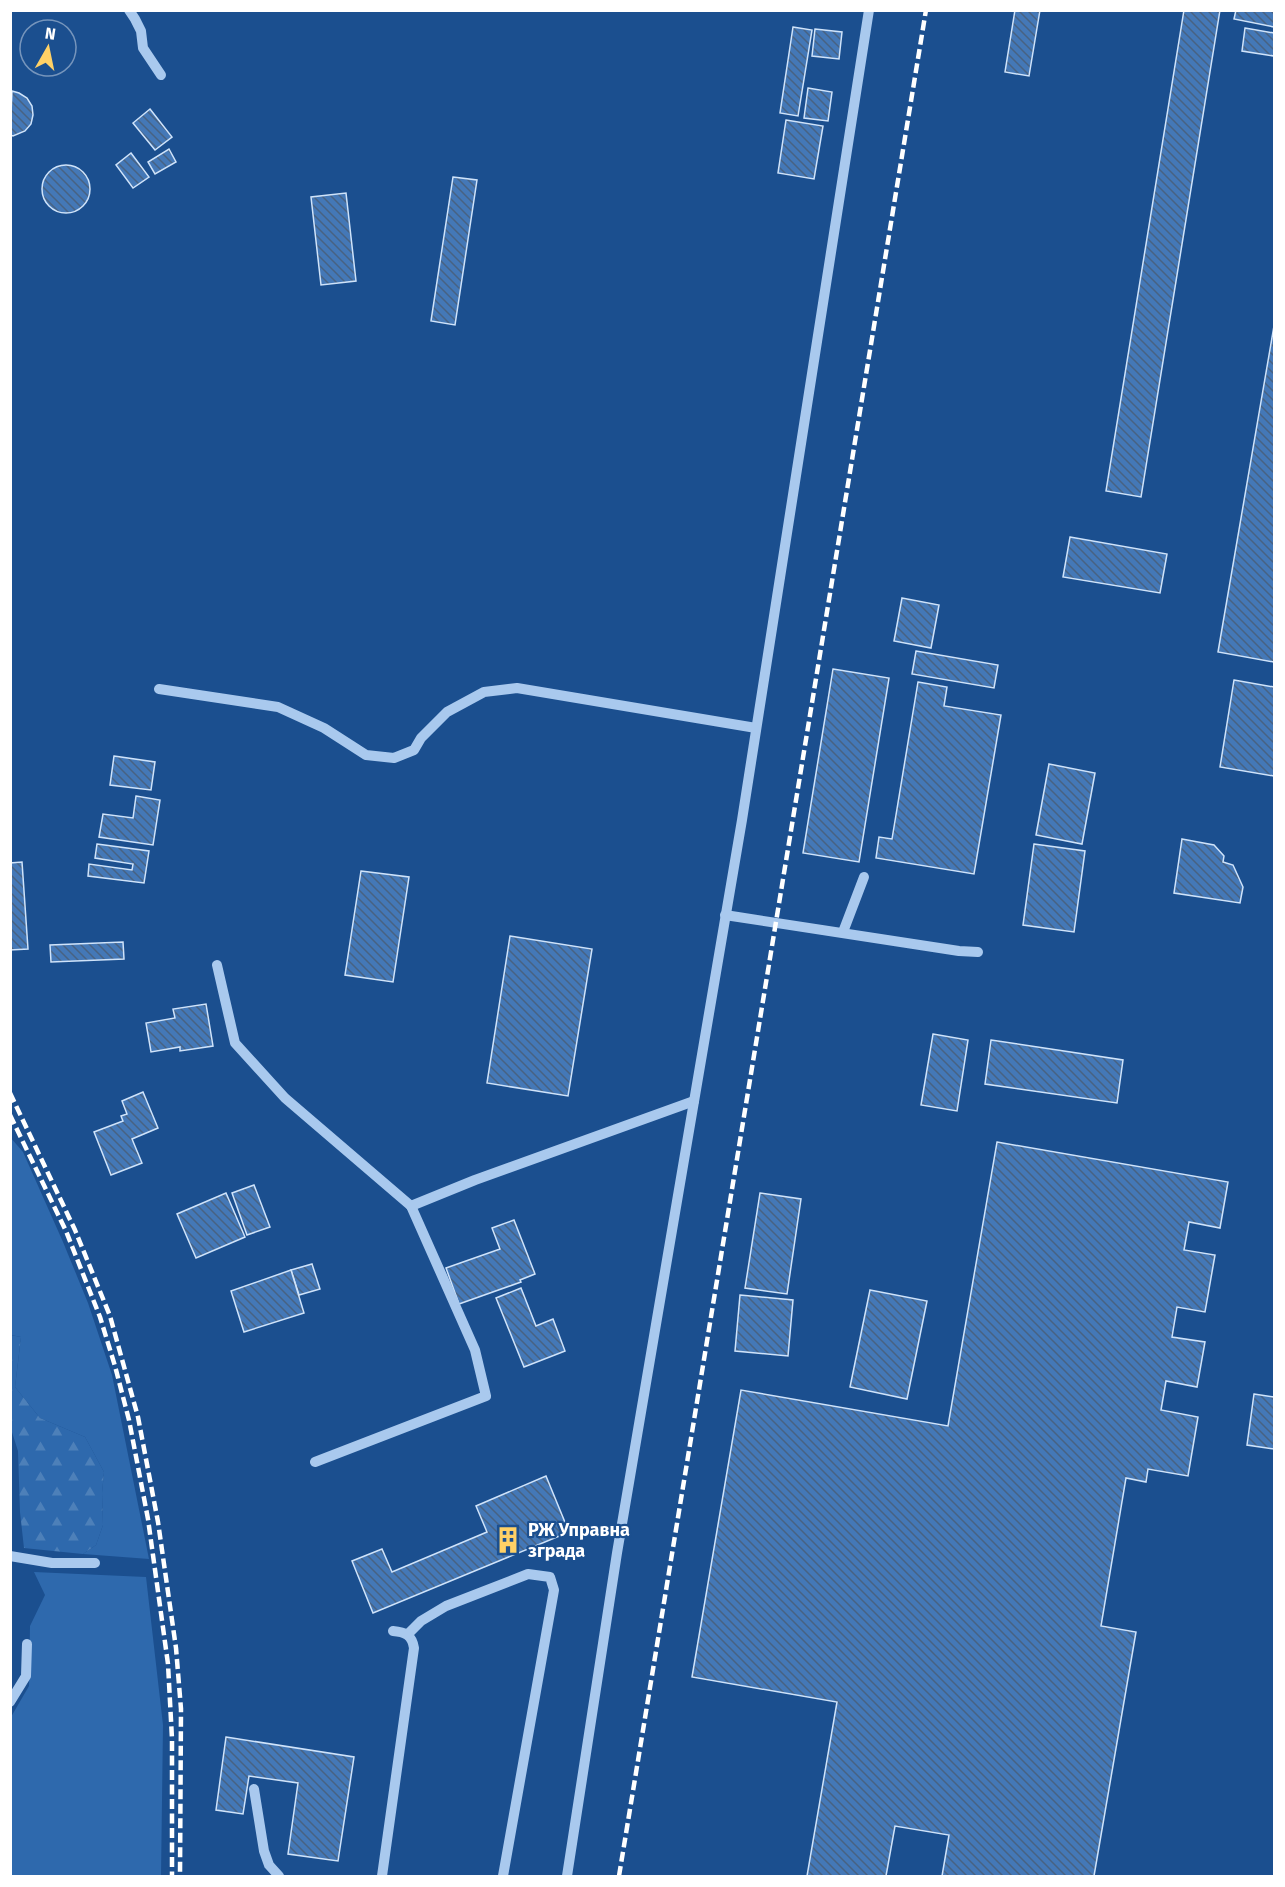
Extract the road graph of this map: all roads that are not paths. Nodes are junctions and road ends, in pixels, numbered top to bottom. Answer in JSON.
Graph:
{"nodes":[{"id":1,"x":129,"y":10,"type":"edge"},
{"id":2,"x":869,"y":10,"type":"edge"},
{"id":3,"x":161,"y":75,"type":"dead end"},
{"id":4,"x":159,"y":689,"type":"dead end"},
{"id":5,"x":756,"y":728,"type":"junction"},
{"id":6,"x":864,"y":877,"type":"dead end"},
{"id":7,"x":725,"y":915,"type":"junction"},
{"id":8,"x":843,"y":932,"type":"junction"},
{"id":9,"x":978,"y":952,"type":"dead end"},
{"id":10,"x":217,"y":965,"type":"dead end"},
{"id":11,"x":694,"y":1101,"type":"junction"},
{"id":12,"x":411,"y":1206,"type":"junction"},
{"id":13,"x":315,"y":1462,"type":"dead end"},
{"id":14,"x":10,"y":1556,"type":"edge"},
{"id":15,"x":95,"y":1563,"type":"dead end"},
{"id":16,"x":393,"y":1630,"type":"dead end"},
{"id":17,"x":408,"y":1634,"type":"junction"},
{"id":18,"x":27,"y":1644,"type":"dead end"},
{"id":19,"x":10,"y":1702,"type":"edge"},
{"id":20,"x":254,"y":1789,"type":"dead end"},
{"id":21,"x":279,"y":1876,"type":"edge"},
{"id":22,"x":381,"y":1876,"type":"edge"},
{"id":23,"x":504,"y":1876,"type":"edge"},
{"id":24,"x":567,"y":1876,"type":"edge"}],
"edges":[{"from":1,"to":3,"type":"street"},
{"from":2,"to":5,"type":"street"},
{"from":4,"to":5,"type":"street"},
{"from":5,"to":7,"type":"street"},
{"from":6,"to":8,"type":"street"},
{"from":7,"to":8,"type":"street"},
{"from":7,"to":11,"type":"street"},
{"from":8,"to":9,"type":"street"},
{"from":10,"to":12,"type":"street"},
{"from":11,"to":12,"type":"street"},
{"from":11,"to":24,"type":"street"},
{"from":12,"to":13,"type":"street"},
{"from":14,"to":15,"type":"street"},
{"from":16,"to":17,"type":"street"},
{"from":17,"to":22,"type":"street"},
{"from":17,"to":23,"type":"street"},
{"from":18,"to":19,"type":"street"},
{"from":20,"to":21,"type":"street"}]}
